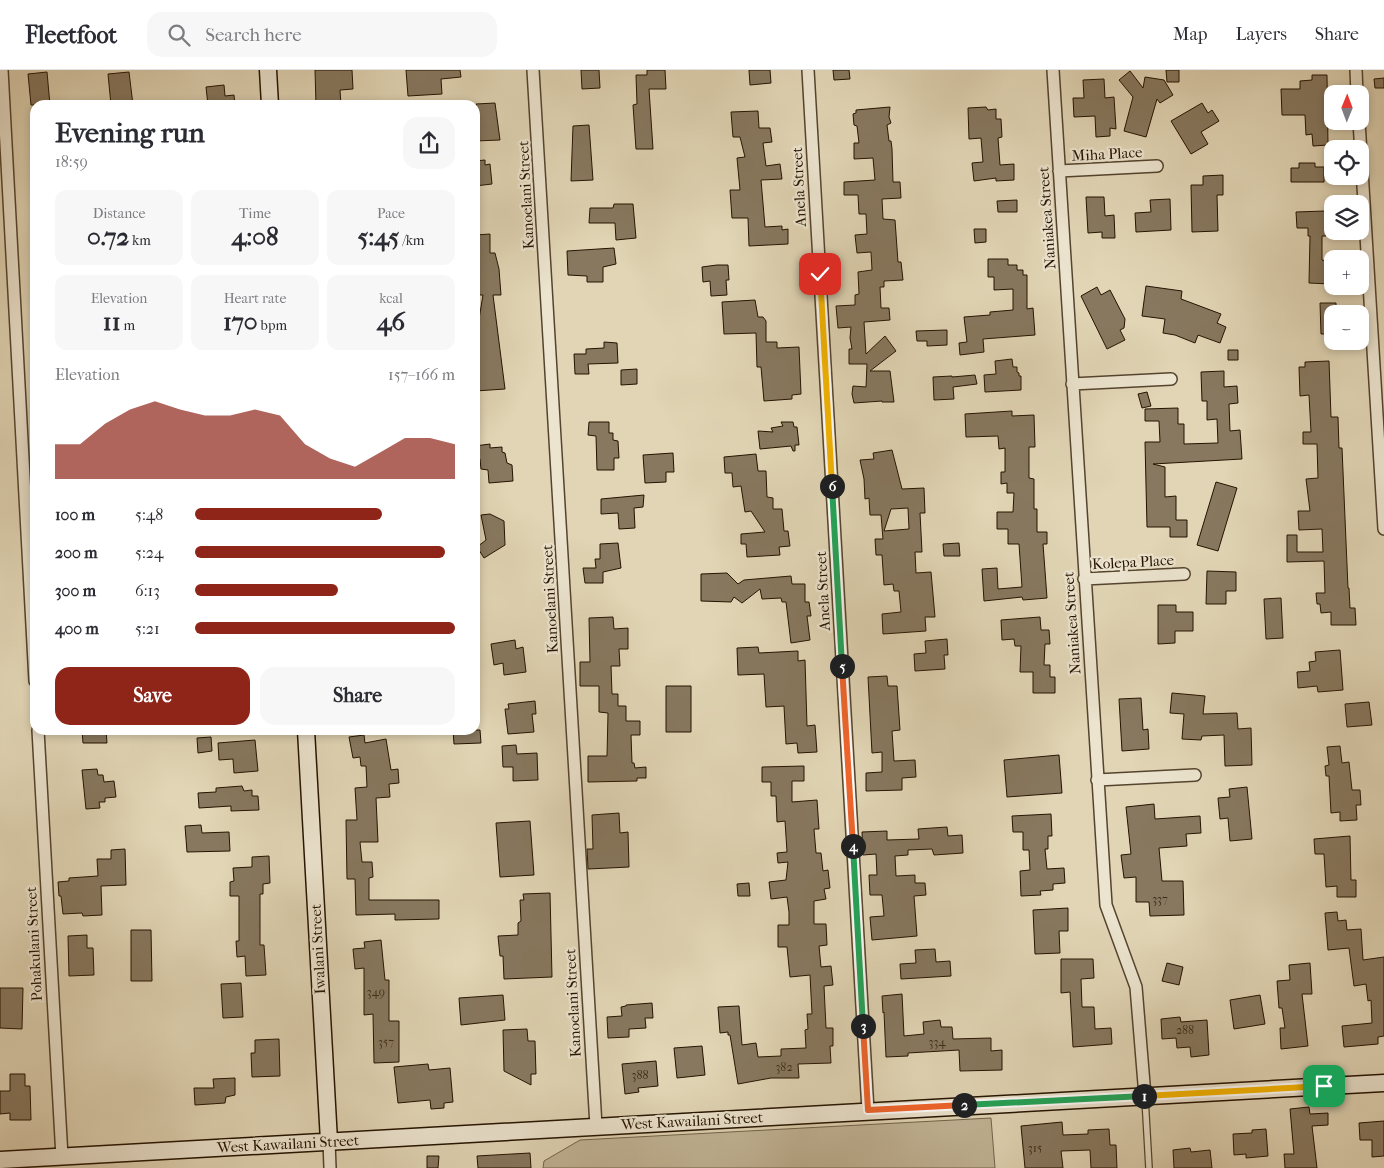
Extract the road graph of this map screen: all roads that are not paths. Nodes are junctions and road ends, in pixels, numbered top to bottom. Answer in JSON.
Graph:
{"nodes":[{"id":1,"x":2,"y":70,"type":"edge"},
{"id":2,"x":268,"y":70,"type":"edge"},
{"id":3,"x":533,"y":70,"type":"edge"},
{"id":4,"x":808,"y":70,"type":"edge"},
{"id":5,"x":1053,"y":70,"type":"edge"},
{"id":6,"x":1356,"y":70,"type":"edge"},
{"id":7,"x":1357,"y":85,"type":"edge"},
{"id":8,"x":270,"y":100,"type":"edge"},
{"id":9,"x":1360,"y":130,"type":"edge"},
{"id":10,"x":1157,"y":166,"type":"dead end"},
{"id":11,"x":1059,"y":171,"type":"junction"},
{"id":12,"x":1171,"y":379,"type":"dead end"},
{"id":13,"x":1072,"y":384,"type":"junction"},
{"id":14,"x":1384,"y":528,"type":"edge"},
{"id":15,"x":1184,"y":574,"type":"dead end"},
{"id":16,"x":1084,"y":579,"type":"junction"},
{"id":17,"x":30,"y":588,"type":"edge"},
{"id":18,"x":38,"y":735,"type":"edge"},
{"id":19,"x":306,"y":735,"type":"edge"},
{"id":20,"x":1195,"y":775,"type":"dead end"},
{"id":21,"x":1097,"y":780,"type":"junction"},
{"id":22,"x":1384,"y":1082,"type":"edge"},
{"id":23,"x":1145,"y":1096,"type":"junction"},
{"id":24,"x":868,"y":1110,"type":"junction"},
{"id":25,"x":596,"y":1126,"type":"junction"},
{"id":26,"x":329,"y":1142,"type":"junction"},
{"id":27,"x":0,"y":1160,"type":"edge"},
{"id":28,"x":63,"y":1162,"type":"edge"},
{"id":29,"x":330,"y":1168,"type":"edge"},
{"id":30,"x":1149,"y":1168,"type":"edge"}],
"edges":[{"from":1,"to":17,"type":"street"},
{"from":2,"to":8,"type":"street"},
{"from":3,"to":25,"type":"street","name":"Kanoelani Street"},
{"from":4,"to":24,"type":"street","name":"Anela Street"},
{"from":5,"to":11,"type":"street","name":"Naniakea Street"},
{"from":6,"to":7,"type":"street"},
{"from":9,"to":14,"type":"street"},
{"from":10,"to":11,"type":"street","name":"Miha Place"},
{"from":11,"to":13,"type":"street","name":"Naniakea Street"},
{"from":12,"to":13,"type":"street"},
{"from":13,"to":16,"type":"street","name":"Naniakea Street"},
{"from":15,"to":16,"type":"street","name":"Kolepa Place"},
{"from":16,"to":21,"type":"street","name":"Naniakea Street"},
{"from":18,"to":28,"type":"street","name":"Pohakulani Street"},
{"from":19,"to":26,"type":"street","name":"Iwalani Street"},
{"from":20,"to":21,"type":"street"},
{"from":21,"to":23,"type":"street","name":"Naniakea Street"},
{"from":22,"to":23,"type":"street","name":"West Kawailani Street"},
{"from":23,"to":24,"type":"street","name":"West Kawailani Street"},
{"from":23,"to":30,"type":"lane","name":"Naniakea Street"},
{"from":24,"to":25,"type":"street","name":"West Kawailani Street"},
{"from":25,"to":26,"type":"street","name":"West Kawailani Street"},
{"from":26,"to":28,"type":"street","name":"West Kawailani Street"},
{"from":26,"to":29,"type":"street","name":"Iwalani Street"},
{"from":27,"to":28,"type":"street","name":"West Kawailani Street"}]}
